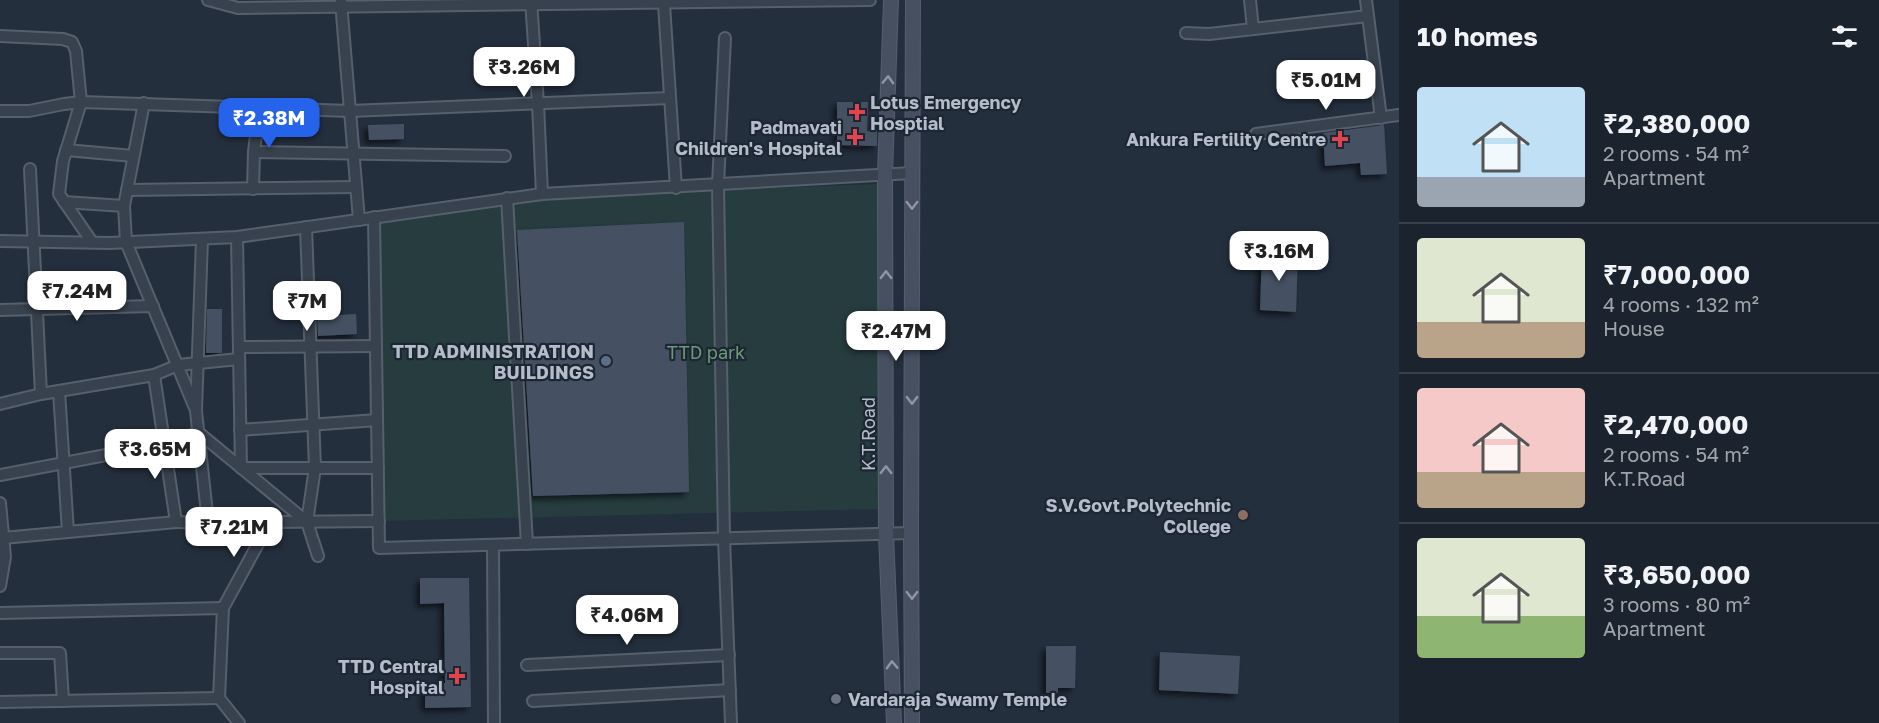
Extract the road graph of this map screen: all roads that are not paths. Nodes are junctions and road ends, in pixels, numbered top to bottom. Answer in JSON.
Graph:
{"nodes":[{"id":1,"x":208,"y":0,"type":"edge"},
{"id":2,"x":870,"y":0,"type":"edge"},
{"id":3,"x":891,"y":0,"type":"edge"},
{"id":4,"x":913,"y":0,"type":"edge"},
{"id":5,"x":1250,"y":0,"type":"edge"},
{"id":6,"x":1366,"y":0,"type":"edge"},
{"id":7,"x":531,"y":2,"type":"edge"},
{"id":8,"x":341,"y":3,"type":"edge"},
{"id":9,"x":664,"y":4,"type":"junction"},
{"id":10,"x":1368,"y":16,"type":"junction"},
{"id":11,"x":1253,"y":29,"type":"junction"},
{"id":12,"x":1186,"y":33,"type":"dead end"},
{"id":13,"x":0,"y":36,"type":"edge"},
{"id":14,"x":725,"y":38,"type":"dead end"},
{"id":15,"x":670,"y":98,"type":"junction"},
{"id":16,"x":81,"y":102,"type":"junction"},
{"id":17,"x":144,"y":103,"type":"junction"},
{"id":18,"x":538,"y":104,"type":"junction"},
{"id":19,"x":259,"y":108,"type":"junction"},
{"id":20,"x":0,"y":111,"type":"edge"},
{"id":21,"x":350,"y":111,"type":"junction"},
{"id":22,"x":1399,"y":115,"type":"edge"},
{"id":23,"x":1381,"y":118,"type":"junction"},
{"id":24,"x":1256,"y":134,"type":"dead end"},
{"id":25,"x":66,"y":150,"type":"junction"},
{"id":26,"x":254,"y":152,"type":"junction"},
{"id":27,"x":354,"y":154,"type":"junction"},
{"id":28,"x":133,"y":156,"type":"junction"},
{"id":29,"x":506,"y":156,"type":"dead end"},
{"id":30,"x":30,"y":169,"type":"dead end"},
{"id":31,"x":912,"y":173,"type":"junction"},
{"id":32,"x":885,"y":175,"type":"junction"},
{"id":33,"x":718,"y":185,"type":"junction"},
{"id":34,"x":356,"y":187,"type":"junction"},
{"id":35,"x":675,"y":188,"type":"junction"},
{"id":36,"x":253,"y":189,"type":"junction"},
{"id":37,"x":127,"y":190,"type":"junction"},
{"id":38,"x":542,"y":194,"type":"junction"},
{"id":39,"x":507,"y":198,"type":"junction"},
{"id":40,"x":64,"y":202,"type":"junction"},
{"id":41,"x":124,"y":206,"type":"junction"},
{"id":42,"x":374,"y":217,"type":"junction"},
{"id":43,"x":359,"y":220,"type":"junction"},
{"id":44,"x":306,"y":227,"type":"junction"},
{"id":45,"x":237,"y":237,"type":"junction"},
{"id":46,"x":201,"y":239,"type":"junction"},
{"id":47,"x":0,"y":241,"type":"edge"},
{"id":48,"x":34,"y":241,"type":"junction"},
{"id":49,"x":92,"y":242,"type":"junction"},
{"id":50,"x":126,"y":242,"type":"junction"},
{"id":51,"x":153,"y":306,"type":"junction"},
{"id":52,"x":37,"y":308,"type":"junction"},
{"id":53,"x":0,"y":310,"type":"edge"},
{"id":54,"x":312,"y":346,"type":"junction"},
{"id":55,"x":376,"y":346,"type":"junction"},
{"id":56,"x":239,"y":353,"type":"junction"},
{"id":57,"x":198,"y":363,"type":"junction"},
{"id":58,"x":178,"y":366,"type":"junction"},
{"id":59,"x":154,"y":375,"type":"junction"},
{"id":60,"x":59,"y":391,"type":"junction"},
{"id":61,"x":41,"y":394,"type":"junction"},
{"id":62,"x":0,"y":404,"type":"edge"},
{"id":63,"x":196,"y":411,"type":"junction"},
{"id":64,"x":377,"y":420,"type":"junction"},
{"id":65,"x":314,"y":425,"type":"junction"},
{"id":66,"x":240,"y":430,"type":"junction"},
{"id":67,"x":198,"y":434,"type":"junction"},
{"id":68,"x":164,"y":444,"type":"junction"},
{"id":69,"x":63,"y":463,"type":"junction"},
{"id":70,"x":241,"y":468,"type":"junction"},
{"id":71,"x":315,"y":468,"type":"junction"},
{"id":72,"x":378,"y":468,"type":"junction"},
{"id":73,"x":0,"y":475,"type":"edge"},
{"id":74,"x":0,"y":503,"type":"edge"},
{"id":75,"x":0,"y":510,"type":"edge"},
{"id":76,"x":379,"y":521,"type":"junction"},
{"id":77,"x":176,"y":522,"type":"junction"},
{"id":78,"x":307,"y":522,"type":"junction"},
{"id":79,"x":68,"y":532,"type":"junction"},
{"id":80,"x":911,"y":533,"type":"junction"},
{"id":81,"x":886,"y":534,"type":"junction"},
{"id":82,"x":3,"y":538,"type":"junction"},
{"id":83,"x":724,"y":538,"type":"junction"},
{"id":84,"x":527,"y":544,"type":"junction"},
{"id":85,"x":493,"y":545,"type":"junction"},
{"id":86,"x":318,"y":556,"type":"dead end"},
{"id":87,"x":1,"y":569,"type":"edge"},
{"id":88,"x":0,"y":586,"type":"edge"},
{"id":89,"x":223,"y":608,"type":"junction"},
{"id":90,"x":0,"y":613,"type":"edge"},
{"id":91,"x":0,"y":653,"type":"edge"},
{"id":92,"x":729,"y":655,"type":"junction"},
{"id":93,"x":527,"y":665,"type":"dead end"},
{"id":94,"x":730,"y":690,"type":"junction"},
{"id":95,"x":219,"y":698,"type":"junction"},
{"id":96,"x":63,"y":701,"type":"junction"},
{"id":97,"x":533,"y":701,"type":"dead end"},
{"id":98,"x":0,"y":702,"type":"edge"},
{"id":99,"x":239,"y":723,"type":"edge"},
{"id":100,"x":494,"y":723,"type":"edge"},
{"id":101,"x":731,"y":723,"type":"edge"},
{"id":102,"x":894,"y":723,"type":"edge"},
{"id":103,"x":912,"y":723,"type":"edge"}],
"edges":[{"from":1,"to":8,"type":"street"},
{"from":2,"to":9,"type":"street"},
{"from":32,"to":3,"type":"main road","name":"K.T.Road","one_way":true},
{"from":4,"to":31,"type":"main road"},
{"from":5,"to":11,"type":"street"},
{"from":6,"to":10,"type":"street"},
{"from":7,"to":8,"type":"street"},
{"from":7,"to":9,"type":"street"},
{"from":7,"to":18,"type":"street"},
{"from":8,"to":21,"type":"street"},
{"from":9,"to":15,"type":"street"},
{"from":10,"to":11,"type":"street"},
{"from":10,"to":23,"type":"street"},
{"from":11,"to":12,"type":"street"},
{"from":13,"to":16,"type":"street"},
{"from":14,"to":33,"type":"street"},
{"from":15,"to":18,"type":"street"},
{"from":15,"to":35,"type":"street"},
{"from":16,"to":17,"type":"street"},
{"from":16,"to":20,"type":"street"},
{"from":16,"to":25,"type":"street"},
{"from":17,"to":19,"type":"street"},
{"from":17,"to":28,"type":"street"},
{"from":18,"to":21,"type":"street"},
{"from":18,"to":38,"type":"street"},
{"from":19,"to":21,"type":"street"},
{"from":19,"to":26,"type":"street"},
{"from":21,"to":27,"type":"street"},
{"from":22,"to":23,"type":"street"},
{"from":23,"to":24,"type":"street"},
{"from":25,"to":28,"type":"street"},
{"from":25,"to":40,"type":"street"},
{"from":26,"to":27,"type":"street"},
{"from":26,"to":36,"type":"street"},
{"from":27,"to":29,"type":"street"},
{"from":27,"to":34,"type":"street"},
{"from":28,"to":37,"type":"street"},
{"from":30,"to":48,"type":"street"},
{"from":31,"to":32,"type":"street"},
{"from":31,"to":80,"type":"main road","one_way":true},
{"from":32,"to":33,"type":"street"},
{"from":81,"to":32,"type":"main road","name":"K.T.Road","one_way":true},
{"from":33,"to":35,"type":"street"},
{"from":33,"to":83,"type":"street"},
{"from":34,"to":36,"type":"street"},
{"from":34,"to":43,"type":"street"},
{"from":35,"to":38,"type":"street"},
{"from":36,"to":37,"type":"street"},
{"from":37,"to":41,"type":"street"},
{"from":38,"to":39,"type":"street"},
{"from":39,"to":42,"type":"street"},
{"from":39,"to":84,"type":"street"},
{"from":40,"to":41,"type":"street"},
{"from":40,"to":49,"type":"street"},
{"from":41,"to":50,"type":"street"},
{"from":42,"to":43,"type":"street"},
{"from":42,"to":55,"type":"street"},
{"from":43,"to":44,"type":"street"},
{"from":44,"to":45,"type":"street"},
{"from":44,"to":54,"type":"street"},
{"from":45,"to":46,"type":"street"},
{"from":45,"to":56,"type":"street"},
{"from":46,"to":50,"type":"street"},
{"from":46,"to":57,"type":"street"},
{"from":47,"to":48,"type":"street"},
{"from":48,"to":49,"type":"street"},
{"from":48,"to":52,"type":"street"},
{"from":49,"to":50,"type":"street"},
{"from":50,"to":51,"type":"street"},
{"from":51,"to":52,"type":"street"},
{"from":51,"to":58,"type":"street"},
{"from":52,"to":53,"type":"street"},
{"from":52,"to":61,"type":"street"},
{"from":54,"to":55,"type":"street"},
{"from":54,"to":56,"type":"street"},
{"from":54,"to":65,"type":"street"},
{"from":55,"to":64,"type":"street"},
{"from":56,"to":57,"type":"street"},
{"from":56,"to":66,"type":"street"},
{"from":57,"to":58,"type":"street"},
{"from":57,"to":63,"type":"street"},
{"from":58,"to":59,"type":"street"},
{"from":58,"to":63,"type":"street"},
{"from":59,"to":60,"type":"street"},
{"from":59,"to":68,"type":"street"},
{"from":60,"to":61,"type":"street"},
{"from":60,"to":69,"type":"street"},
{"from":61,"to":62,"type":"street"},
{"from":63,"to":67,"type":"street"},
{"from":64,"to":65,"type":"street"},
{"from":64,"to":72,"type":"street"},
{"from":65,"to":66,"type":"street"},
{"from":65,"to":71,"type":"street"},
{"from":66,"to":70,"type":"street"},
{"from":67,"to":68,"type":"street"},
{"from":67,"to":70,"type":"street"},
{"from":67,"to":77,"type":"street"},
{"from":68,"to":69,"type":"street"},
{"from":68,"to":77,"type":"street"},
{"from":69,"to":73,"type":"street"},
{"from":69,"to":79,"type":"street"},
{"from":70,"to":71,"type":"street"},
{"from":70,"to":78,"type":"street"},
{"from":71,"to":72,"type":"street"},
{"from":71,"to":78,"type":"street"},
{"from":72,"to":76,"type":"street"},
{"from":74,"to":75,"type":"street"},
{"from":75,"to":82,"type":"street"},
{"from":76,"to":78,"type":"street"},
{"from":76,"to":85,"type":"street"},
{"from":77,"to":79,"type":"street"},
{"from":78,"to":86,"type":"street"},
{"from":78,"to":89,"type":"street"},
{"from":79,"to":82,"type":"street"},
{"from":80,"to":81,"type":"street"},
{"from":80,"to":103,"type":"main road","one_way":true},
{"from":81,"to":83,"type":"street"},
{"from":102,"to":81,"type":"main road","name":"K.T.Road","one_way":true},
{"from":82,"to":87,"type":"street"},
{"from":83,"to":84,"type":"street"},
{"from":83,"to":92,"type":"street"},
{"from":84,"to":85,"type":"street"},
{"from":85,"to":100,"type":"street"},
{"from":87,"to":88,"type":"street"},
{"from":89,"to":90,"type":"street"},
{"from":89,"to":95,"type":"street"},
{"from":91,"to":96,"type":"street"},
{"from":92,"to":93,"type":"street"},
{"from":92,"to":94,"type":"street"},
{"from":94,"to":97,"type":"street"},
{"from":94,"to":101,"type":"street"},
{"from":95,"to":96,"type":"street"},
{"from":95,"to":99,"type":"street"},
{"from":96,"to":98,"type":"street"}]}
